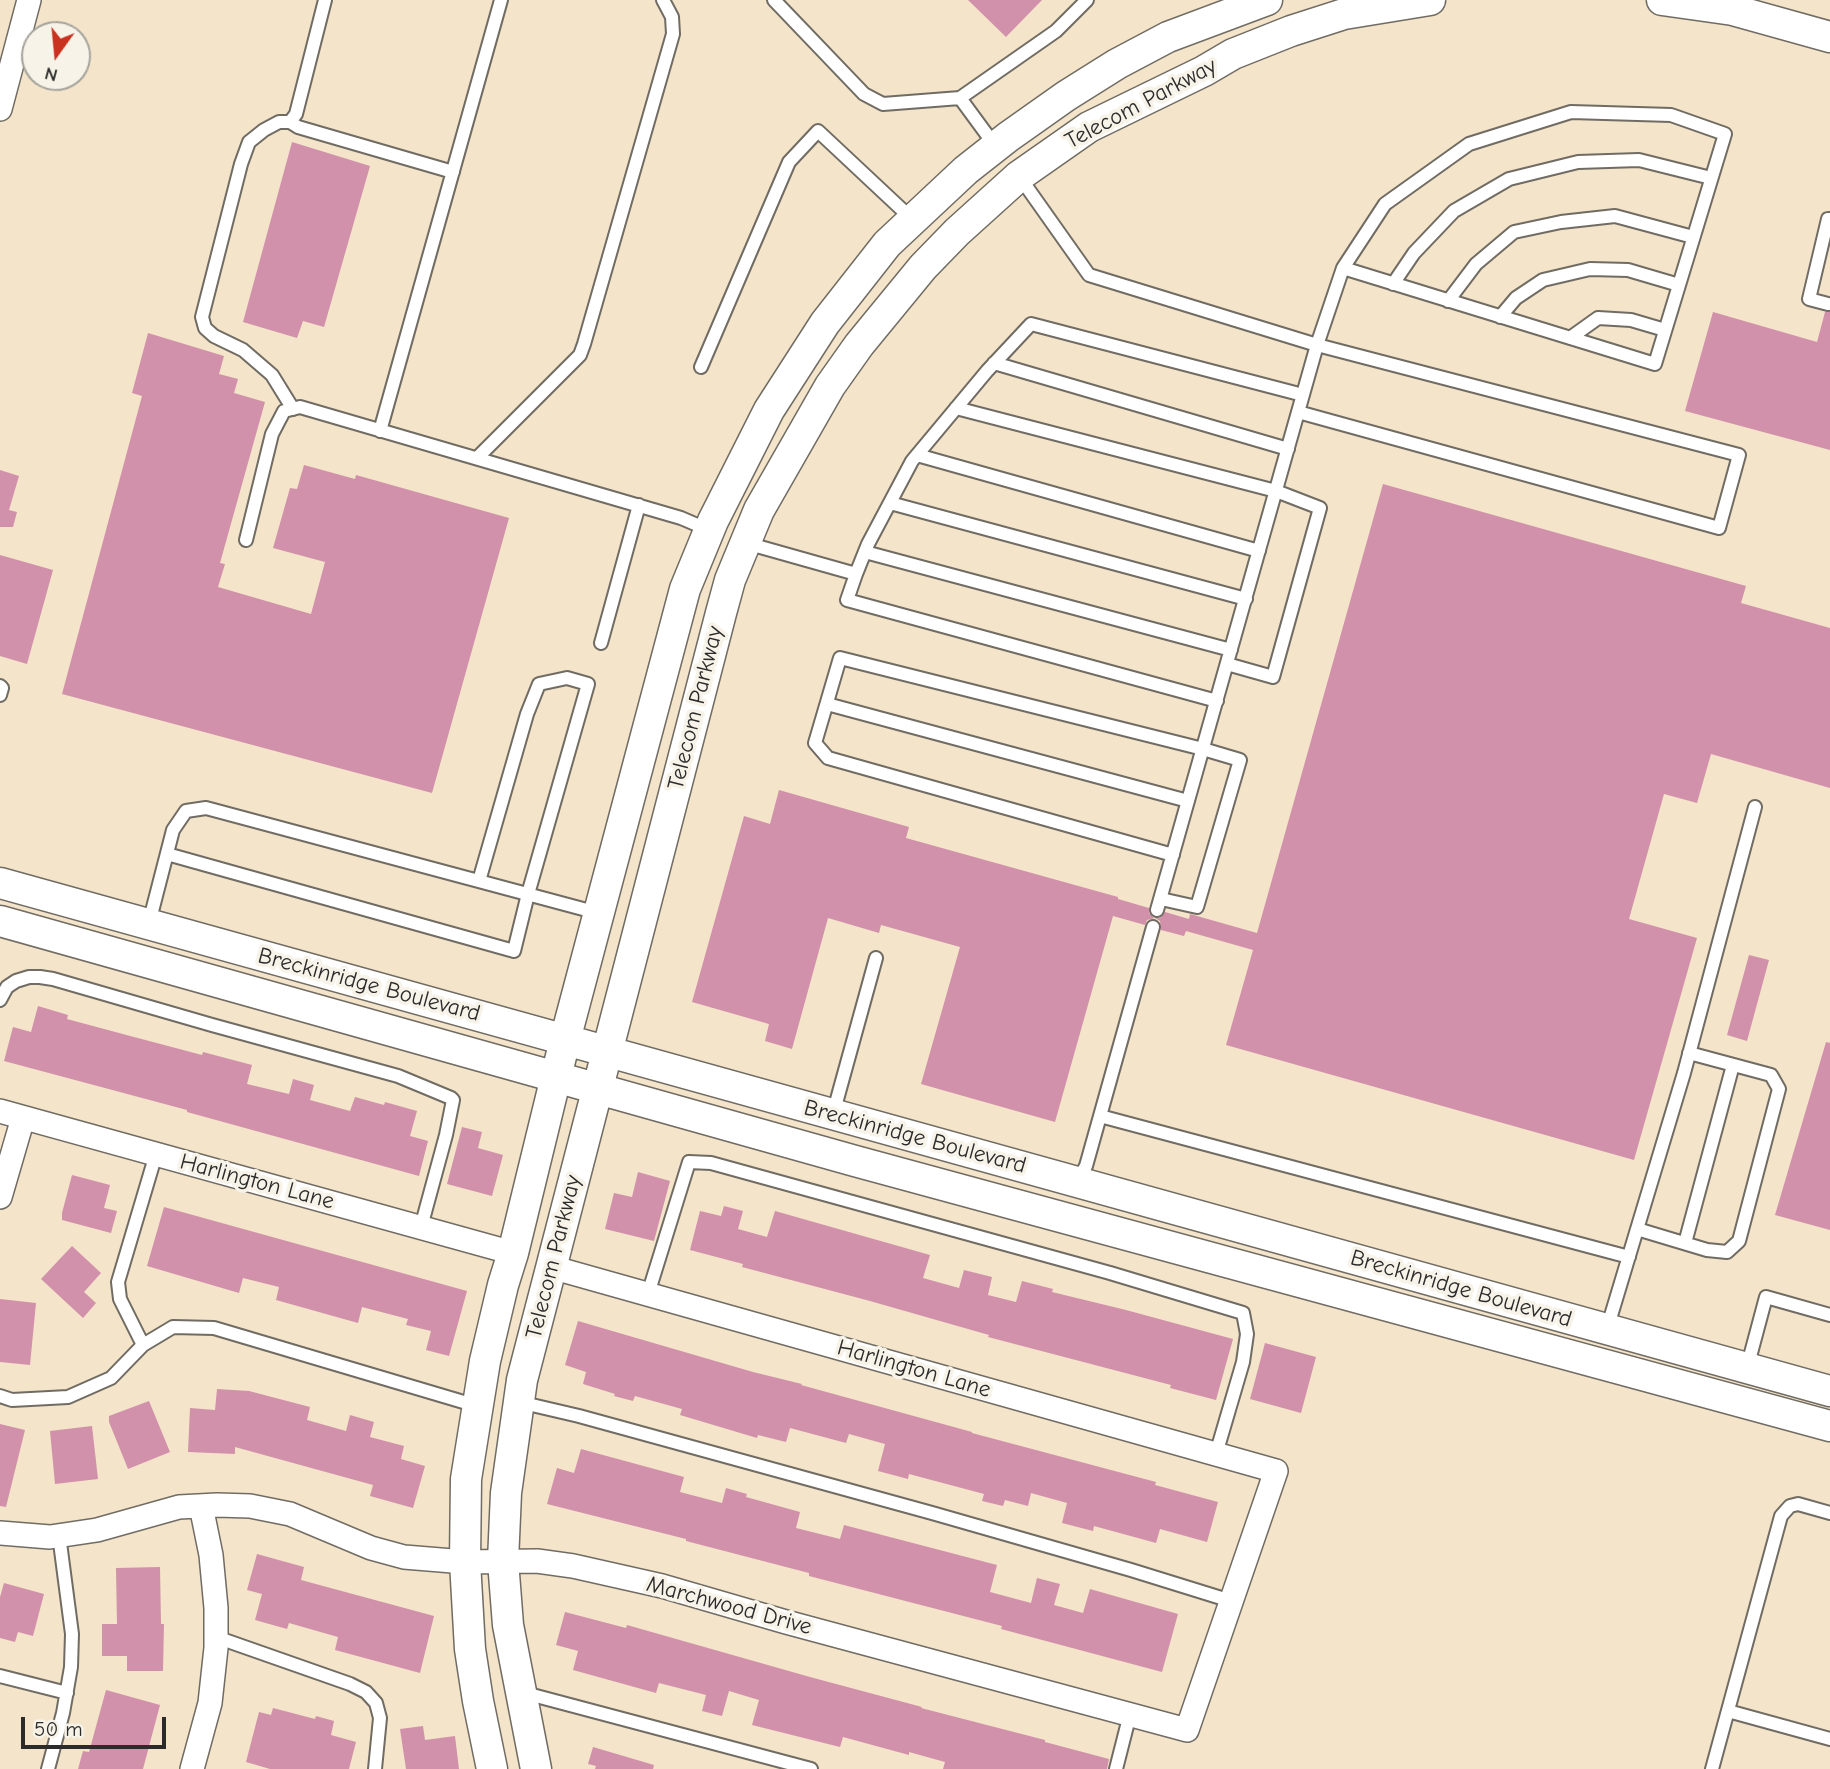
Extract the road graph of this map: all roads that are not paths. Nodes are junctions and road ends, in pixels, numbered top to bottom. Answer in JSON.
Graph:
{"nodes":[{"id":1,"x":29,"y":0,"type":"edge"},
{"id":2,"x":324,"y":0,"type":"edge"},
{"id":3,"x":501,"y":0,"type":"edge"},
{"id":4,"x":663,"y":0,"type":"edge"},
{"id":5,"x":774,"y":0,"type":"edge"},
{"id":6,"x":1087,"y":0,"type":"edge"},
{"id":7,"x":1267,"y":0,"type":"edge"},
{"id":8,"x":1430,"y":0,"type":"edge"},
{"id":9,"x":1662,"y":0,"type":"edge"},
{"id":10,"x":1233,"y":6,"type":"edge"},
{"id":11,"x":1830,"y":37,"type":"edge"},
{"id":12,"x":960,"y":98,"type":"junction"},
{"id":13,"x":0,"y":109,"type":"edge"},
{"id":14,"x":290,"y":122,"type":"junction"},
{"id":15,"x":996,"y":147,"type":"junction"},
{"id":16,"x":453,"y":172,"type":"junction"},
{"id":17,"x":1019,"y":176,"type":"junction"},
{"id":18,"x":1712,"y":178,"type":"junction"},
{"id":19,"x":1830,"y":219,"type":"edge"},
{"id":20,"x":913,"y":220,"type":"junction"},
{"id":21,"x":1693,"y":237,"type":"junction"},
{"id":22,"x":1343,"y":268,"type":"junction"},
{"id":23,"x":1393,"y":284,"type":"junction"},
{"id":24,"x":1679,"y":285,"type":"junction"},
{"id":25,"x":1448,"y":301,"type":"junction"},
{"id":26,"x":1828,"y":304,"type":"dead end"},
{"id":27,"x":1500,"y":317,"type":"junction"},
{"id":28,"x":1665,"y":330,"type":"junction"},
{"id":29,"x":1570,"y":338,"type":"junction"},
{"id":30,"x":1317,"y":345,"type":"junction"},
{"id":31,"x":994,"y":363,"type":"junction"},
{"id":32,"x":701,"y":367,"type":"dead end"},
{"id":33,"x":1303,"y":395,"type":"junction"},
{"id":34,"x":956,"y":408,"type":"junction"},
{"id":35,"x":293,"y":409,"type":"junction"},
{"id":36,"x":1298,"y":412,"type":"junction"},
{"id":37,"x":380,"y":430,"type":"junction"},
{"id":38,"x":1288,"y":449,"type":"junction"},
{"id":39,"x":917,"y":455,"type":"junction"},
{"id":40,"x":477,"y":458,"type":"junction"},
{"id":41,"x":1276,"y":491,"type":"junction"},
{"id":42,"x":890,"y":503,"type":"junction"},
{"id":43,"x":639,"y":505,"type":"junction"},
{"id":44,"x":709,"y":531,"type":"junction"},
{"id":45,"x":246,"y":540,"type":"dead end"},
{"id":46,"x":745,"y":543,"type":"junction"},
{"id":47,"x":1259,"y":551,"type":"junction"},
{"id":48,"x":865,"y":552,"type":"junction"},
{"id":49,"x":856,"y":574,"type":"junction"},
{"id":50,"x":1246,"y":598,"type":"junction"},
{"id":51,"x":601,"y":643,"type":"dead end"},
{"id":52,"x":1231,"y":650,"type":"junction"},
{"id":53,"x":1227,"y":664,"type":"junction"},
{"id":54,"x":0,"y":686,"type":"edge"},
{"id":55,"x":0,"y":695,"type":"edge"},
{"id":56,"x":1217,"y":701,"type":"junction"},
{"id":57,"x":827,"y":704,"type":"junction"},
{"id":58,"x":1203,"y":749,"type":"junction"},
{"id":59,"x":1188,"y":801,"type":"junction"},
{"id":60,"x":1755,"y":807,"type":"dead end"},
{"id":61,"x":167,"y":854,"type":"junction"},
{"id":62,"x":1173,"y":855,"type":"junction"},
{"id":63,"x":479,"y":881,"type":"junction"},
{"id":64,"x":0,"y":883,"type":"edge"},
{"id":65,"x":528,"y":894,"type":"junction"},
{"id":66,"x":598,"y":913,"type":"junction"},
{"id":67,"x":0,"y":920,"type":"edge"},
{"id":68,"x":148,"y":924,"type":"junction"},
{"id":69,"x":1153,"y":927,"type":"dead end"},
{"id":70,"x":876,"y":958,"type":"dead end"},
{"id":71,"x":0,"y":1000,"type":"edge"},
{"id":72,"x":565,"y":1040,"type":"junction"},
{"id":73,"x":607,"y":1052,"type":"junction"},
{"id":74,"x":1689,"y":1053,"type":"junction"},
{"id":75,"x":1733,"y":1065,"type":"junction"},
{"id":76,"x":556,"y":1076,"type":"junction"},
{"id":77,"x":597,"y":1088,"type":"junction"},
{"id":78,"x":0,"y":1111,"type":"edge"},
{"id":79,"x":833,"y":1115,"type":"junction"},
{"id":80,"x":1100,"y":1116,"type":"junction"},
{"id":81,"x":23,"y":1118,"type":"junction"},
{"id":82,"x":156,"y":1154,"type":"junction"},
{"id":83,"x":1077,"y":1182,"type":"junction"},
{"id":84,"x":0,"y":1198,"type":"edge"},
{"id":85,"x":1067,"y":1218,"type":"junction"},
{"id":86,"x":421,"y":1227,"type":"junction"},
{"id":87,"x":1637,"y":1229,"type":"junction"},
{"id":88,"x":1685,"y":1243,"type":"junction"},
{"id":89,"x":513,"y":1253,"type":"junction"},
{"id":90,"x":1629,"y":1256,"type":"junction"},
{"id":91,"x":551,"y":1267,"type":"junction"},
{"id":92,"x":648,"y":1294,"type":"junction"},
{"id":93,"x":1830,"y":1315,"type":"edge"},
{"id":94,"x":1607,"y":1329,"type":"junction"},
{"id":95,"x":143,"y":1345,"type":"junction"},
{"id":96,"x":1597,"y":1363,"type":"junction"},
{"id":97,"x":1747,"y":1368,"type":"junction"},
{"id":98,"x":1830,"y":1391,"type":"edge"},
{"id":99,"x":0,"y":1396,"type":"edge"},
{"id":100,"x":519,"y":1402,"type":"junction"},
{"id":101,"x":478,"y":1407,"type":"junction"},
{"id":102,"x":1830,"y":1426,"type":"edge"},
{"id":103,"x":1216,"y":1454,"type":"junction"},
{"id":104,"x":1276,"y":1471,"type":"joint"},
{"id":105,"x":201,"y":1506,"type":"junction"},
{"id":106,"x":1830,"y":1513,"type":"edge"},
{"id":107,"x":0,"y":1533,"type":"edge"},
{"id":108,"x":59,"y":1535,"type":"junction"},
{"id":109,"x":503,"y":1561,"type":"junction"},
{"id":110,"x":465,"y":1562,"type":"junction"},
{"id":111,"x":1231,"y":1601,"type":"junction"},
{"id":112,"x":216,"y":1637,"type":"junction"},
{"id":113,"x":0,"y":1676,"type":"edge"},
{"id":114,"x":521,"y":1692,"type":"junction"},
{"id":115,"x":67,"y":1693,"type":"junction"},
{"id":116,"x":1728,"y":1711,"type":"junction"},
{"id":117,"x":1130,"y":1714,"type":"junction"},
{"id":118,"x":1830,"y":1739,"type":"edge"},
{"id":119,"x":48,"y":1769,"type":"edge"},
{"id":120,"x":192,"y":1769,"type":"edge"},
{"id":121,"x":375,"y":1769,"type":"edge"},
{"id":122,"x":492,"y":1769,"type":"edge"},
{"id":123,"x":536,"y":1769,"type":"edge"},
{"id":124,"x":811,"y":1769,"type":"edge"},
{"id":125,"x":1116,"y":1769,"type":"edge"},
{"id":126,"x":1714,"y":1769,"type":"edge"}],
"edges":[{"from":1,"to":13,"type":"street"},
{"from":2,"to":14,"type":"lane"},
{"from":3,"to":16,"type":"lane"},
{"from":4,"to":40,"type":"lane"},
{"from":5,"to":12,"type":"lane"},
{"from":6,"to":12,"type":"lane"},
{"from":7,"to":10,"type":"street","name":"Telecom Parkway"},
{"from":8,"to":17,"type":"street","name":"Telecom Parkway"},
{"from":9,"to":11,"type":"street"},
{"from":10,"to":15,"type":"street","name":"Telecom Parkway"},
{"from":12,"to":15,"type":"lane"},
{"from":14,"to":16,"type":"lane"},
{"from":14,"to":35,"type":"lane"},
{"from":15,"to":17,"type":"street"},
{"from":15,"to":20,"type":"street","name":"Telecom Parkway"},
{"from":16,"to":37,"type":"lane"},
{"from":17,"to":30,"type":"lane"},
{"from":17,"to":46,"type":"street","name":"Telecom Parkway"},
{"from":18,"to":21,"type":"lane"},
{"from":18,"to":22,"type":"lane"},
{"from":18,"to":23,"type":"lane"},
{"from":19,"to":26,"type":"lane"},
{"from":20,"to":32,"type":"lane"},
{"from":20,"to":44,"type":"street","name":"Telecom Parkway"},
{"from":21,"to":24,"type":"lane"},
{"from":21,"to":25,"type":"lane"},
{"from":22,"to":23,"type":"lane"},
{"from":22,"to":30,"type":"lane"},
{"from":23,"to":25,"type":"lane"},
{"from":24,"to":27,"type":"lane"},
{"from":24,"to":28,"type":"lane"},
{"from":25,"to":27,"type":"lane"},
{"from":27,"to":29,"type":"lane"},
{"from":28,"to":29,"type":"lane"},
{"from":28,"to":29,"type":"lane"},
{"from":30,"to":33,"type":"lane"},
{"from":30,"to":36,"type":"lane"},
{"from":31,"to":33,"type":"lane"},
{"from":31,"to":34,"type":"lane"},
{"from":31,"to":38,"type":"lane"},
{"from":33,"to":36,"type":"lane"},
{"from":34,"to":39,"type":"lane"},
{"from":34,"to":41,"type":"lane"},
{"from":35,"to":37,"type":"lane"},
{"from":35,"to":45,"type":"lane"},
{"from":36,"to":38,"type":"lane"},
{"from":37,"to":40,"type":"lane"},
{"from":38,"to":41,"type":"lane"},
{"from":39,"to":42,"type":"lane"},
{"from":39,"to":47,"type":"lane"},
{"from":40,"to":43,"type":"lane"},
{"from":41,"to":47,"type":"lane"},
{"from":41,"to":53,"type":"lane"},
{"from":42,"to":48,"type":"lane"},
{"from":42,"to":50,"type":"lane"},
{"from":43,"to":44,"type":"lane"},
{"from":43,"to":51,"type":"lane"},
{"from":44,"to":46,"type":"street"},
{"from":44,"to":66,"type":"street","name":"Telecom Parkway"},
{"from":46,"to":49,"type":"lane"},
{"from":46,"to":73,"type":"street","name":"Telecom Parkway"},
{"from":47,"to":50,"type":"lane"},
{"from":48,"to":49,"type":"lane"},
{"from":48,"to":52,"type":"lane"},
{"from":49,"to":56,"type":"lane"},
{"from":50,"to":52,"type":"lane"},
{"from":52,"to":53,"type":"lane"},
{"from":53,"to":56,"type":"lane"},
{"from":54,"to":55,"type":"lane"},
{"from":56,"to":58,"type":"lane"},
{"from":57,"to":58,"type":"lane"},
{"from":57,"to":59,"type":"lane"},
{"from":57,"to":62,"type":"lane"},
{"from":58,"to":59,"type":"lane"},
{"from":58,"to":62,"type":"lane"},
{"from":59,"to":62,"type":"lane"},
{"from":60,"to":74,"type":"lane"},
{"from":61,"to":63,"type":"lane"},
{"from":61,"to":65,"type":"lane"},
{"from":61,"to":68,"type":"lane"},
{"from":63,"to":65,"type":"lane"},
{"from":63,"to":65,"type":"lane"},
{"from":64,"to":68,"type":"street","name":"Breckinridge Boulevard"},
{"from":65,"to":66,"type":"lane"},
{"from":66,"to":72,"type":"street","name":"Telecom Parkway"},
{"from":67,"to":76,"type":"street","name":"Breckinridge Boulevard"},
{"from":68,"to":72,"type":"street","name":"Breckinridge Boulevard"},
{"from":69,"to":80,"type":"lane"},
{"from":70,"to":79,"type":"lane"},
{"from":71,"to":86,"type":"lane"},
{"from":72,"to":73,"type":"street","name":"Breckinridge Boulevard"},
{"from":72,"to":76,"type":"street","name":"Telecom Parkway"},
{"from":73,"to":77,"type":"street","name":"Telecom Parkway"},
{"from":73,"to":79,"type":"street","name":"Breckinridge Boulevard"},
{"from":74,"to":75,"type":"lane"},
{"from":74,"to":87,"type":"lane"},
{"from":75,"to":88,"type":"lane"},
{"from":75,"to":88,"type":"lane"},
{"from":76,"to":77,"type":"street","name":"Breckinridge Boulevard"},
{"from":76,"to":89,"type":"street","name":"Telecom Parkway"},
{"from":77,"to":85,"type":"street","name":"Breckinridge Boulevard"},
{"from":77,"to":91,"type":"street","name":"Telecom Parkway"},
{"from":78,"to":81,"type":"street","name":"Harlington Lane"},
{"from":79,"to":83,"type":"street","name":"Breckinridge Boulevard"},
{"from":80,"to":83,"type":"lane"},
{"from":80,"to":90,"type":"lane"},
{"from":81,"to":82,"type":"street","name":"Harlington Lane"},
{"from":81,"to":84,"type":"street"},
{"from":82,"to":86,"type":"street","name":"Harlington Lane"},
{"from":82,"to":95,"type":"lane"},
{"from":83,"to":85,"type":"street"},
{"from":83,"to":94,"type":"street","name":"Breckinridge Boulevard"},
{"from":85,"to":96,"type":"street","name":"Breckinridge Boulevard"},
{"from":86,"to":89,"type":"street","name":"Harlington Lane"},
{"from":87,"to":88,"type":"lane"},
{"from":87,"to":90,"type":"lane"},
{"from":89,"to":101,"type":"street","name":"Telecom Parkway"},
{"from":90,"to":94,"type":"lane"},
{"from":91,"to":92,"type":"street","name":"Harlington Lane"},
{"from":91,"to":100,"type":"street","name":"Telecom Parkway"},
{"from":92,"to":103,"type":"street","name":"Harlington Lane"},
{"from":92,"to":103,"type":"lane"},
{"from":93,"to":97,"type":"lane"},
{"from":94,"to":96,"type":"street"},
{"from":94,"to":97,"type":"street","name":"Breckinridge Boulevard"},
{"from":95,"to":99,"type":"lane"},
{"from":95,"to":101,"type":"lane"},
{"from":96,"to":102,"type":"street","name":"Breckinridge Boulevard"},
{"from":97,"to":98,"type":"street","name":"Breckinridge Boulevard"},
{"from":100,"to":109,"type":"street","name":"Telecom Parkway"},
{"from":100,"to":111,"type":"lane"},
{"from":101,"to":110,"type":"street","name":"Telecom Parkway"},
{"from":103,"to":104,"type":"street","name":"Harlington Lane"},
{"from":104,"to":111,"type":"street","name":"Marchwood Drive"},
{"from":105,"to":108,"type":"street","name":"Marchwood Drive"},
{"from":105,"to":110,"type":"street","name":"Marchwood Drive"},
{"from":105,"to":112,"type":"street"},
{"from":106,"to":116,"type":"lane"},
{"from":107,"to":108,"type":"street","name":"Marchwood Drive"},
{"from":108,"to":115,"type":"lane"},
{"from":109,"to":110,"type":"street","name":"Marchwood Drive"},
{"from":109,"to":114,"type":"street","name":"Telecom Parkway"},
{"from":109,"to":117,"type":"street","name":"Marchwood Drive"},
{"from":110,"to":122,"type":"street","name":"Telecom Parkway"},
{"from":111,"to":117,"type":"street","name":"Marchwood Drive"},
{"from":112,"to":120,"type":"street"},
{"from":112,"to":121,"type":"lane"},
{"from":113,"to":115,"type":"lane"},
{"from":114,"to":123,"type":"street","name":"Telecom Parkway"},
{"from":114,"to":124,"type":"lane"},
{"from":115,"to":119,"type":"lane"},
{"from":116,"to":118,"type":"lane"},
{"from":116,"to":126,"type":"lane"},
{"from":117,"to":125,"type":"lane"}]}
